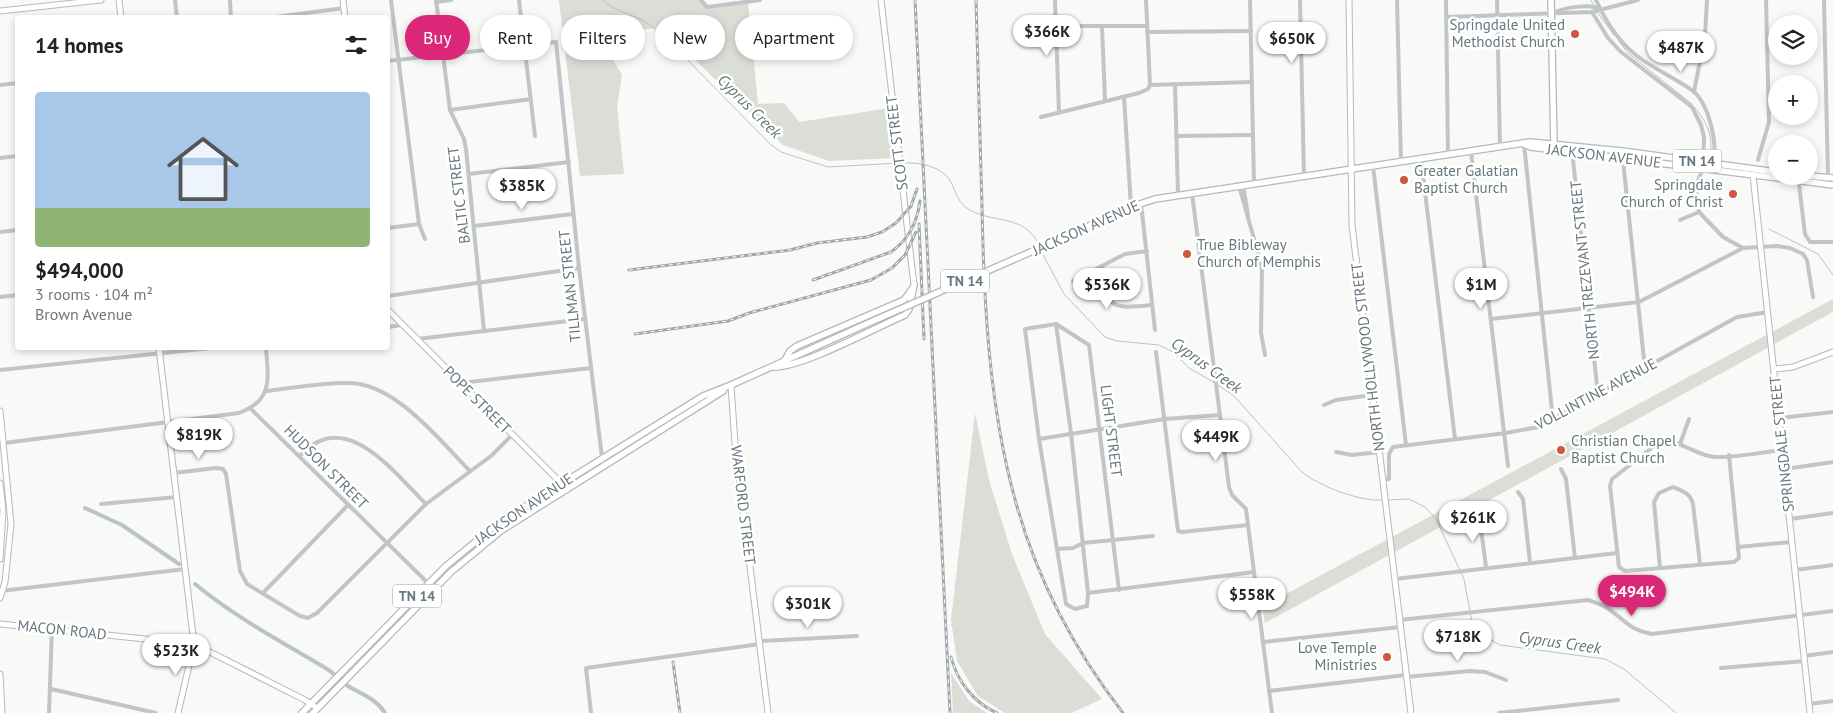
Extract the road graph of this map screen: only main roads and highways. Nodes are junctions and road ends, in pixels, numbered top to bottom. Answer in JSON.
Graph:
{"nodes":[{"id":1,"x":101,"y":0,"type":"edge"},
{"id":2,"x":119,"y":0,"type":"edge"},
{"id":3,"x":343,"y":0,"type":"edge"},
{"id":4,"x":881,"y":0,"type":"edge"},
{"id":5,"x":1349,"y":0,"type":"edge"},
{"id":6,"x":1551,"y":0,"type":"edge"},
{"id":7,"x":0,"y":12,"type":"edge"},
{"id":8,"x":121,"y":15,"type":"edge"},
{"id":9,"x":345,"y":15,"type":"edge"},
{"id":10,"x":1553,"y":130,"type":"junction"},
{"id":11,"x":1543,"y":142,"type":"junction"},
{"id":12,"x":1524,"y":144,"type":"junction"},
{"id":13,"x":1554,"y":146,"type":"junction"},
{"id":14,"x":1572,"y":148,"type":"junction"},
{"id":15,"x":1702,"y":165,"type":"junction"},
{"id":16,"x":1352,"y":169,"type":"junction"},
{"id":17,"x":1753,"y":172,"type":"junction"},
{"id":18,"x":1768,"y":172,"type":"edge"},
{"id":19,"x":1768,"y":174,"type":"edge"},
{"id":20,"x":1818,"y":177,"type":"edge"},
{"id":21,"x":1831,"y":178,"type":"edge"},
{"id":22,"x":1818,"y":182,"type":"edge"},
{"id":23,"x":1831,"y":185,"type":"edge"},
{"id":24,"x":914,"y":285,"type":"junction"},
{"id":25,"x":390,"y":312,"type":"edge"},
{"id":26,"x":160,"y":350,"type":"edge"},
{"id":27,"x":1833,"y":352,"type":"edge"},
{"id":28,"x":785,"y":360,"type":"junction"},
{"id":29,"x":770,"y":367,"type":"junction"},
{"id":30,"x":1774,"y":369,"type":"junction"},
{"id":31,"x":731,"y":385,"type":"junction"},
{"id":32,"x":0,"y":411,"type":"edge"},
{"id":33,"x":0,"y":483,"type":"edge"},
{"id":34,"x":561,"y":483,"type":"junction"},
{"id":35,"x":566,"y":489,"type":"junction"},
{"id":36,"x":0,"y":559,"type":"edge"},
{"id":37,"x":0,"y":590,"type":"edge"},
{"id":38,"x":0,"y":598,"type":"edge"},
{"id":39,"x":0,"y":624,"type":"edge"},
{"id":40,"x":194,"y":644,"type":"junction"},
{"id":41,"x":0,"y":674,"type":"edge"},
{"id":42,"x":0,"y":686,"type":"edge"},
{"id":43,"x":311,"y":703,"type":"junction"},
{"id":44,"x":315,"y":711,"type":"edge"},
{"id":45,"x":2,"y":713,"type":"edge"},
{"id":46,"x":178,"y":713,"type":"edge"},
{"id":47,"x":302,"y":713,"type":"edge"},
{"id":48,"x":768,"y":713,"type":"edge"},
{"id":49,"x":1411,"y":713,"type":"edge"},
{"id":50,"x":1810,"y":713,"type":"edge"}],
"edges":[{"from":1,"to":7,"type":"main road"},
{"from":2,"to":8,"type":"main road"},
{"from":3,"to":9,"type":"main road"},
{"from":4,"to":24,"type":"main road","name":"SCOTT STREET"},
{"from":5,"to":16,"type":"main road","name":"NORTH HOLLYWOOD STREET"},
{"from":6,"to":10,"type":"main road"},
{"from":10,"to":11,"type":"main road"},
{"from":10,"to":13,"type":"main road"},
{"from":11,"to":12,"type":"main road","name":"JACKSON AVENUE","number":"TN 14"},
{"from":11,"to":13,"type":"main road","name":"JACKSON AVENUE","number":"TN 14"},
{"from":12,"to":13,"type":"main road","name":"JACKSON AVENUE","number":"TN 14"},
{"from":12,"to":16,"type":"main road","name":"JACKSON AVENUE","number":"TN 14"},
{"from":13,"to":14,"type":"main road","name":"JACKSON AVENUE","number":"TN 14"},
{"from":14,"to":15,"type":"main road","name":"JACKSON AVENUE","number":"TN 14"},
{"from":14,"to":15,"type":"main road","name":"JACKSON AVENUE","number":"TN 14"},
{"from":15,"to":17,"type":"main road","name":"JACKSON AVENUE","number":"TN 14"},
{"from":15,"to":17,"type":"main road","name":"JACKSON AVENUE","number":"TN 14"},
{"from":16,"to":28,"type":"main road","name":"JACKSON AVENUE","number":"TN 14","bridge":true},
{"from":16,"to":49,"type":"main road","name":"NORTH HOLLYWOOD STREET"},
{"from":17,"to":18,"type":"main road","name":"JACKSON AVENUE","number":"TN 14"},
{"from":17,"to":19,"type":"main road","name":"JACKSON AVENUE","number":"TN 14"},
{"from":17,"to":30,"type":"main road","name":"SPRINGDALE STREET"},
{"from":20,"to":21,"type":"main road"},
{"from":22,"to":23,"type":"main road","name":"JACKSON AVENUE","number":"TN 14"},
{"from":24,"to":28,"type":"main road"},
{"from":24,"to":29,"type":"main road"},
{"from":25,"to":34,"type":"main road","name":"POPE STREET"},
{"from":26,"to":40,"type":"main road"},
{"from":27,"to":30,"type":"main road"},
{"from":28,"to":29,"type":"main road","name":"JACKSON AVENUE","number":"TN 14"},
{"from":29,"to":31,"type":"main road","name":"JACKSON AVENUE","number":"TN 14"},
{"from":30,"to":50,"type":"main road","name":"SPRINGDALE STREET"},
{"from":31,"to":34,"type":"main road","name":"JACKSON AVENUE","number":"TN 14"},
{"from":31,"to":35,"type":"main road","name":"JACKSON AVENUE","number":"TN 14"},
{"from":31,"to":48,"type":"main road","name":"WARFORD STREET"},
{"from":32,"to":37,"type":"main road"},
{"from":33,"to":36,"type":"main road"},
{"from":34,"to":35,"type":"main road","name":"POPE STREET"},
{"from":34,"to":43,"type":"main road","name":"JACKSON AVENUE","number":"TN 14"},
{"from":35,"to":44,"type":"main road","name":"JACKSON AVENUE","number":"TN 14"},
{"from":37,"to":38,"type":"main road"},
{"from":39,"to":40,"type":"main road","name":"MACON ROAD"},
{"from":40,"to":43,"type":"main road","name":"MACON ROAD"},
{"from":40,"to":46,"type":"main road"},
{"from":41,"to":42,"type":"main road"},
{"from":42,"to":45,"type":"main road"},
{"from":43,"to":44,"type":"main road","name":"MACON ROAD"},
{"from":43,"to":47,"type":"main road","name":"JACKSON AVENUE","number":"TN 14"}]}
